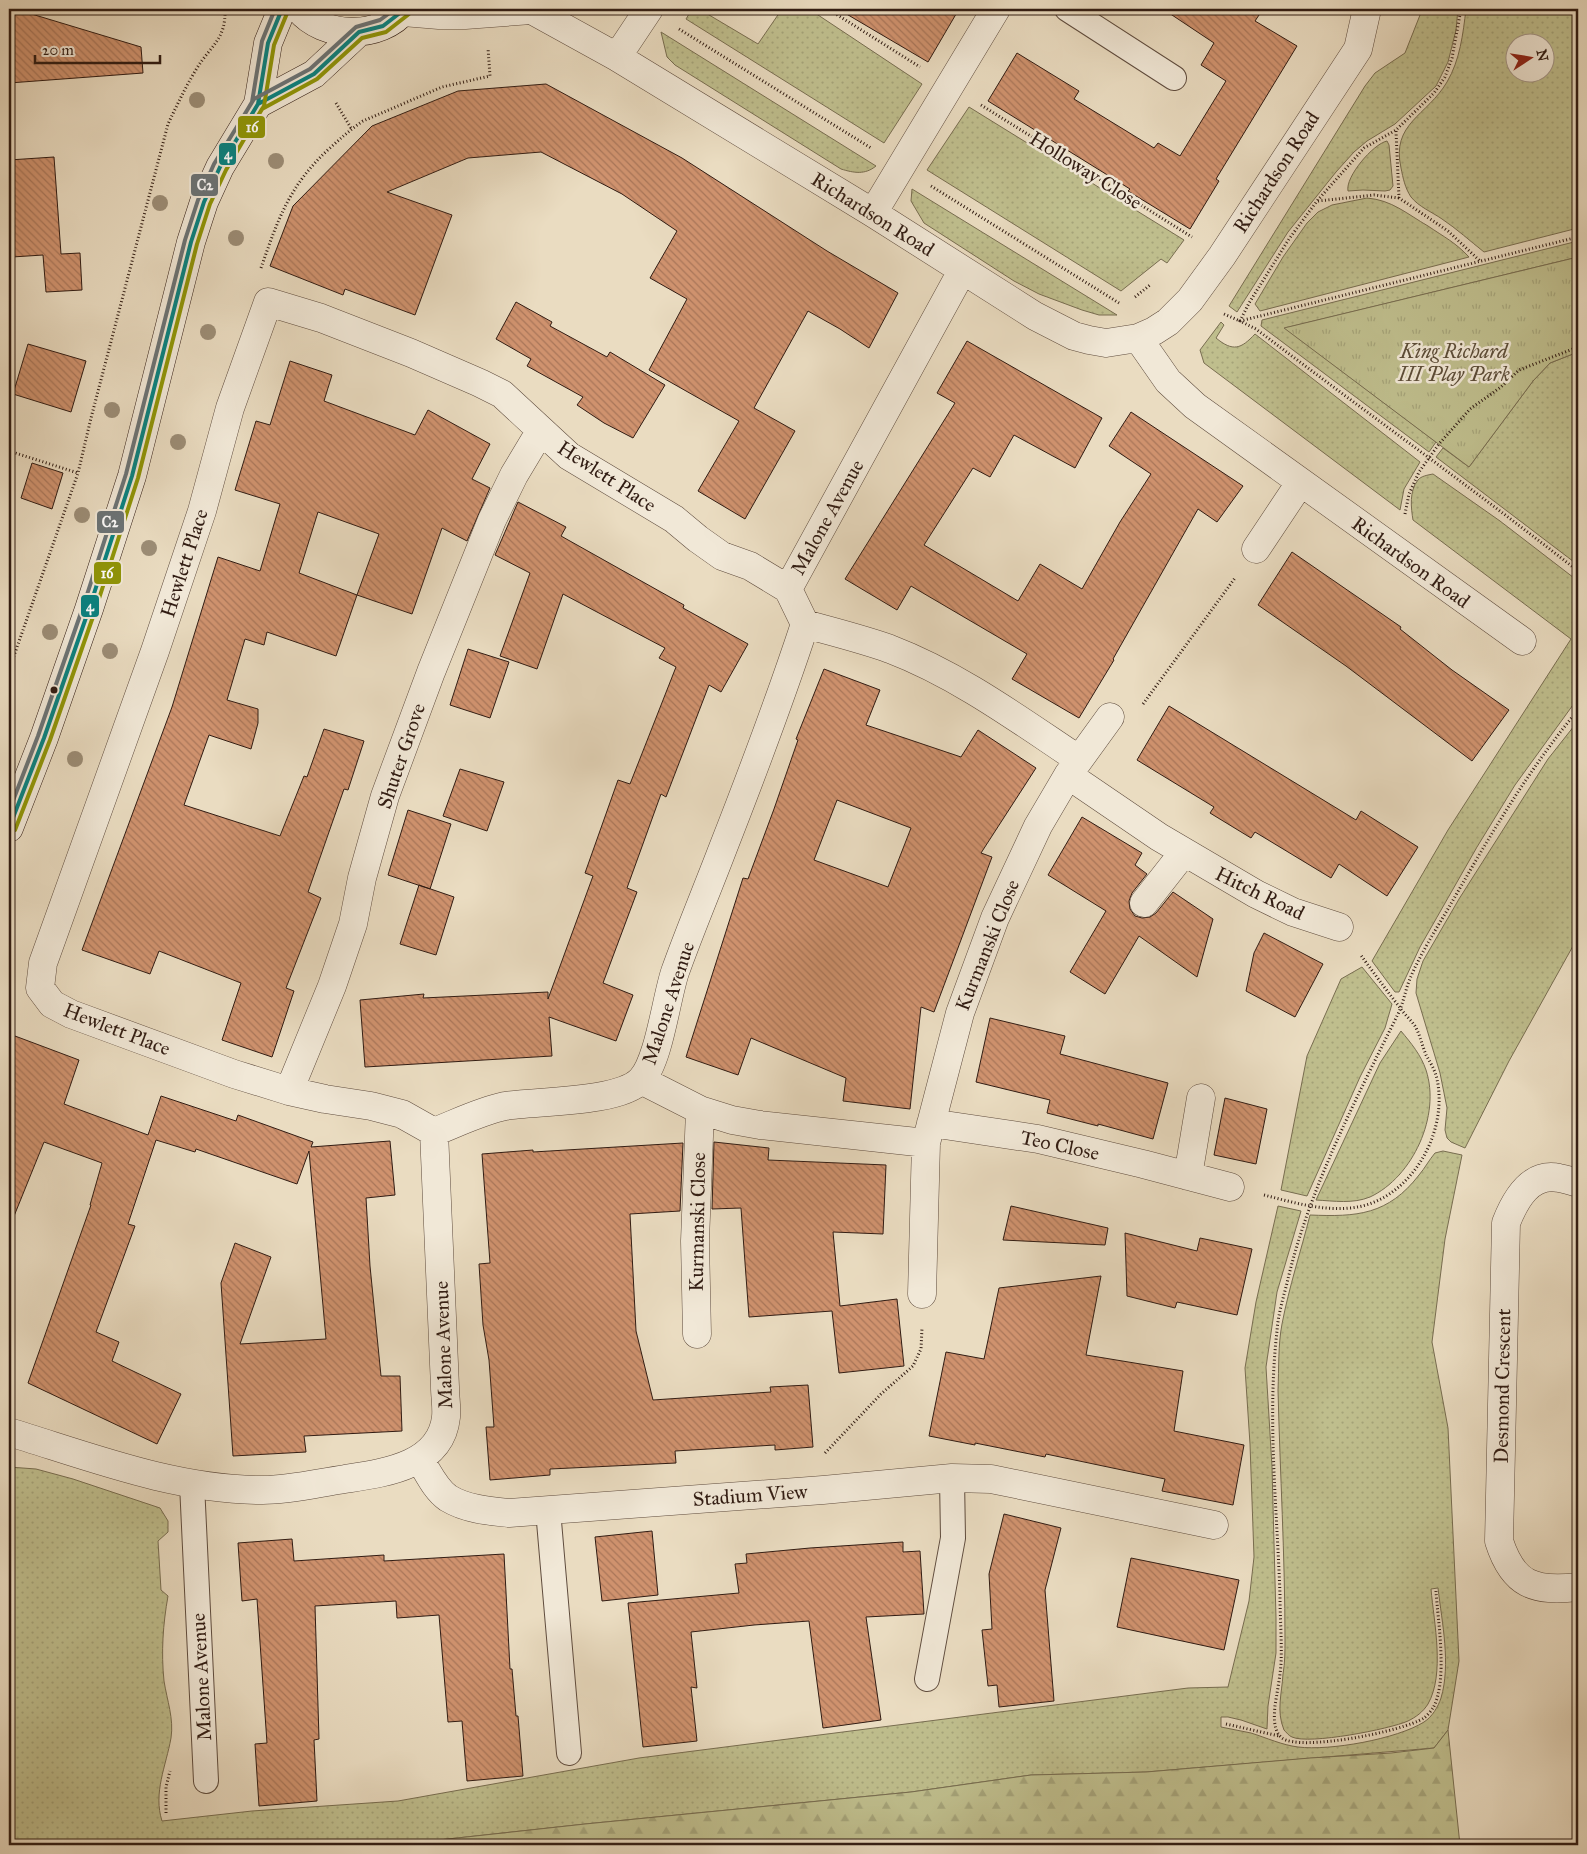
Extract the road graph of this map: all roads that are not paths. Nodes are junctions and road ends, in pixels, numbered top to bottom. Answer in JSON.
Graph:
{"nodes":[{"id":1,"x":282,"y":9,"type":"edge"},
{"id":2,"x":299,"y":9,"type":"edge"},
{"id":3,"x":530,"y":9,"type":"edge"},
{"id":4,"x":649,"y":9,"type":"edge"},
{"id":5,"x":996,"y":9,"type":"edge"},
{"id":6,"x":1068,"y":9,"type":"edge"},
{"id":7,"x":1367,"y":9,"type":"edge"},
{"id":8,"x":404,"y":10,"type":"edge"},
{"id":9,"x":359,"y":32,"type":"junction"},
{"id":10,"x":617,"y":57,"type":"junction"},
{"id":11,"x":1174,"y":78,"type":"dead end"},
{"id":12,"x":258,"y":104,"type":"junction"},
{"id":13,"x":873,"y":213,"type":"junction"},
{"id":14,"x":962,"y":271,"type":"junction"},
{"id":15,"x":1138,"y":338,"type":"junction"},
{"id":16,"x":541,"y":430,"type":"junction"},
{"id":17,"x":1300,"y":483,"type":"junction"},
{"id":18,"x":1256,"y":549,"type":"road end"},
{"id":19,"x":788,"y":590,"type":"junction"},
{"id":20,"x":805,"y":624,"type":"junction"},
{"id":21,"x":1522,"y":642,"type":"dead end"},
{"id":22,"x":1110,"y":717,"type":"road end"},
{"id":23,"x":1073,"y":767,"type":"junction"},
{"id":24,"x":9,"y":828,"type":"edge"},
{"id":25,"x":1184,"y":852,"type":"junction"},
{"id":26,"x":1144,"y":903,"type":"dead end"},
{"id":27,"x":1339,"y":927,"type":"road end"},
{"id":28,"x":641,"y":1080,"type":"junction"},
{"id":29,"x":289,"y":1091,"type":"junction"},
{"id":30,"x":1201,"y":1098,"type":"dead end"},
{"id":31,"x":700,"y":1110,"type":"junction"},
{"id":32,"x":434,"y":1132,"type":"junction"},
{"id":33,"x":928,"y":1133,"type":"junction"},
{"id":34,"x":1188,"y":1176,"type":"junction"},
{"id":35,"x":1578,"y":1183,"type":"edge"},
{"id":36,"x":1230,"y":1187,"type":"road end"},
{"id":37,"x":922,"y":1294,"type":"road end"},
{"id":38,"x":696,"y":1334,"type":"dead end"},
{"id":39,"x":9,"y":1432,"type":"edge"},
{"id":40,"x":420,"y":1460,"type":"junction"},
{"id":41,"x":952,"y":1478,"type":"junction"},
{"id":42,"x":192,"y":1484,"type":"junction"},
{"id":43,"x":548,"y":1510,"type":"junction"},
{"id":44,"x":1214,"y":1525,"type":"dead end"},
{"id":45,"x":1578,"y":1587,"type":"edge"},
{"id":46,"x":927,"y":1678,"type":"dead end"},
{"id":47,"x":569,"y":1753,"type":"dead end"},
{"id":48,"x":206,"y":1781,"type":"dead end"}],
"edges":[{"from":1,"to":12,"type":"street"},
{"from":2,"to":9,"type":"street"},
{"from":3,"to":8,"type":"street","name":"Richardson Road"},
{"from":3,"to":10,"type":"street","name":"Richardson Road"},
{"from":4,"to":10,"type":"street"},
{"from":5,"to":13,"type":"street"},
{"from":6,"to":11,"type":"lane"},
{"from":7,"to":15,"type":"street","name":"Richardson Road"},
{"from":8,"to":9,"type":"street"},
{"from":9,"to":12,"type":"street"},
{"from":10,"to":13,"type":"street","name":"Richardson Road"},
{"from":12,"to":24,"type":"street"},
{"from":13,"to":14,"type":"street","name":"Richardson Road"},
{"from":14,"to":15,"type":"street","name":"Richardson Road"},
{"from":14,"to":19,"type":"street","name":"Malone Avenue"},
{"from":15,"to":17,"type":"street","name":"Richardson Road"},
{"from":16,"to":19,"type":"street","name":"Hewlett Place"},
{"from":16,"to":29,"type":"street","name":"Shuter Grove"},
{"from":16,"to":29,"type":"street","name":"Hewlett Place"},
{"from":17,"to":18,"type":"street"},
{"from":17,"to":21,"type":"street","name":"Richardson Road"},
{"from":19,"to":20,"type":"street","name":"Malone Avenue"},
{"from":20,"to":23,"type":"street"},
{"from":20,"to":28,"type":"street","name":"Malone Avenue"},
{"from":22,"to":23,"type":"street","name":"Kurmanski Close"},
{"from":23,"to":25,"type":"street","name":"Hitch Road"},
{"from":23,"to":33,"type":"street","name":"Kurmanski Close"},
{"from":25,"to":26,"type":"street"},
{"from":25,"to":27,"type":"street","name":"Hitch Road"},
{"from":28,"to":31,"type":"street"},
{"from":28,"to":32,"type":"street","name":"Malone Avenue"},
{"from":29,"to":32,"type":"street","name":"Hewlett Place"},
{"from":30,"to":34,"type":"street"},
{"from":31,"to":33,"type":"street"},
{"from":31,"to":38,"type":"street","name":"Kurmanski Close"},
{"from":32,"to":40,"type":"street","name":"Malone Avenue"},
{"from":33,"to":34,"type":"street","name":"Teo Close"},
{"from":33,"to":37,"type":"street","name":"Kurmanski Close"},
{"from":34,"to":36,"type":"street","name":"Teo Close"},
{"from":35,"to":45,"type":"street","name":"Desmond Crescent"},
{"from":39,"to":42,"type":"street","name":"Malone Avenue"},
{"from":40,"to":42,"type":"street","name":"Malone Avenue"},
{"from":40,"to":43,"type":"street","name":"Stadium View"},
{"from":41,"to":43,"type":"street","name":"Stadium View"},
{"from":41,"to":44,"type":"street","name":"Stadium View"},
{"from":41,"to":46,"type":"lane"},
{"from":42,"to":48,"type":"lane","name":"Malone Avenue"},
{"from":43,"to":47,"type":"lane"}]}
